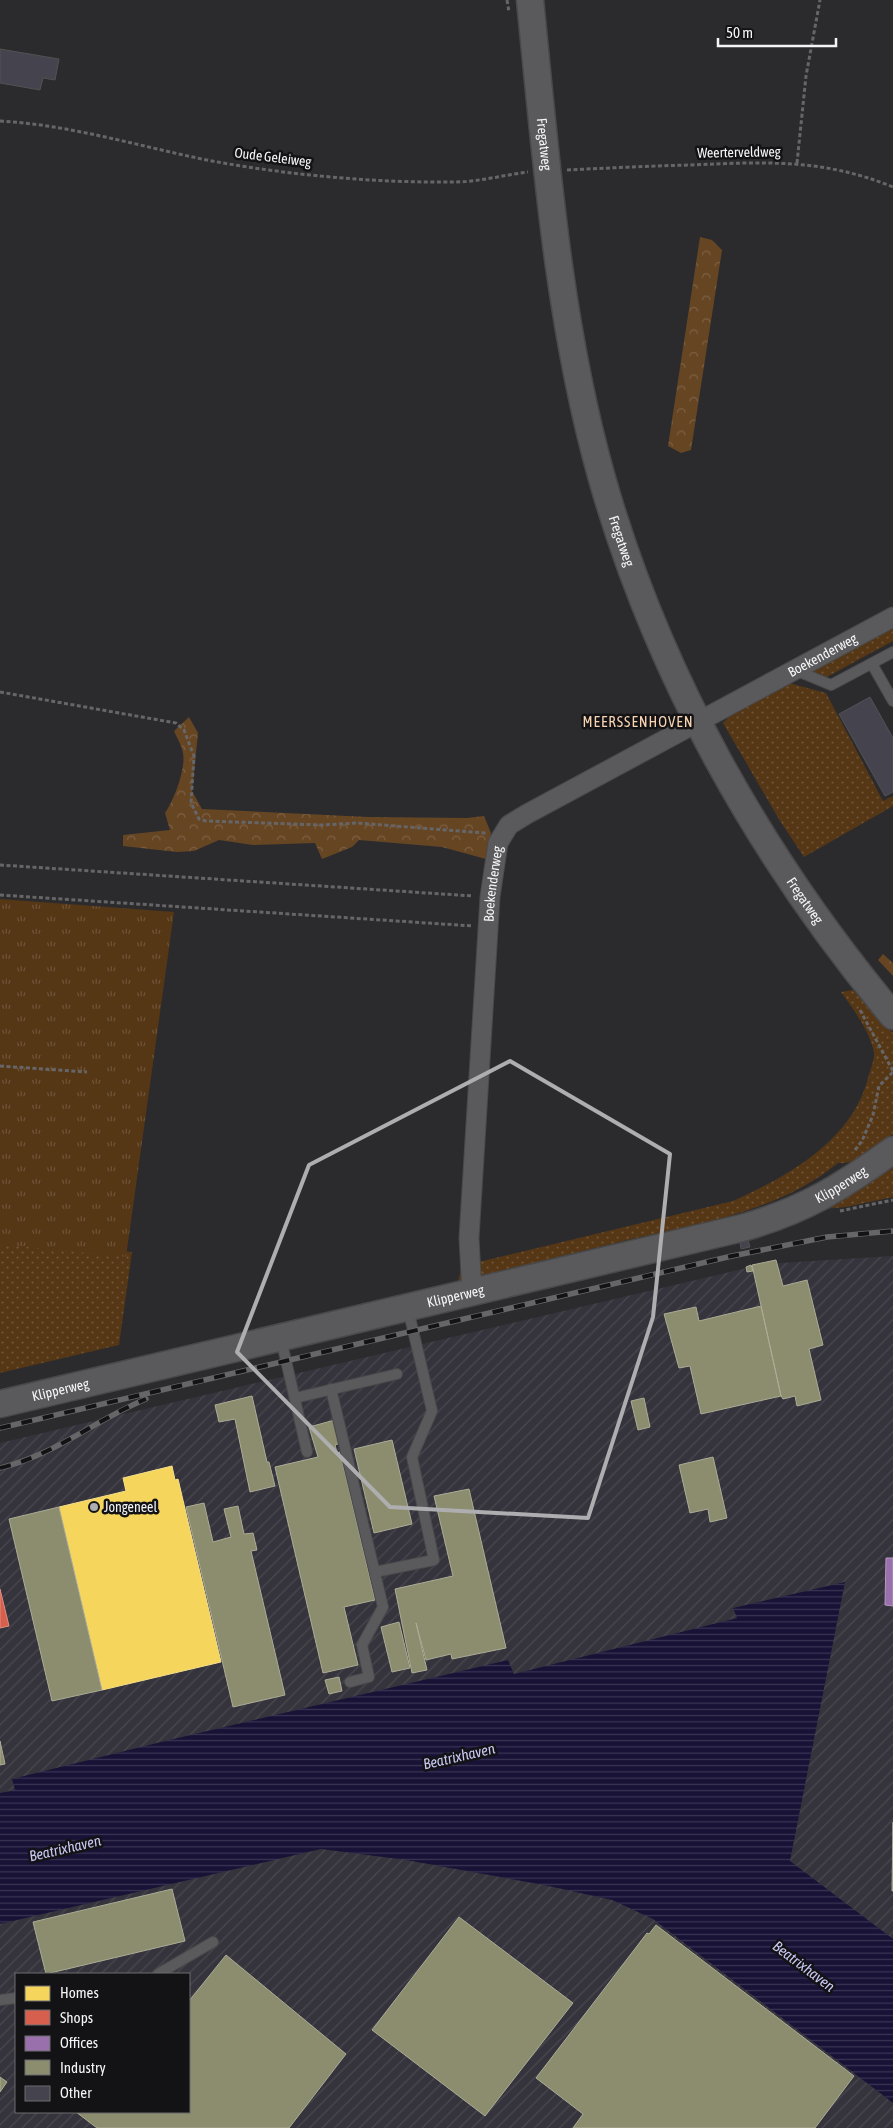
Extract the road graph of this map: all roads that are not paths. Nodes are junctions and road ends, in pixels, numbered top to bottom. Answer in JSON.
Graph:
{"nodes":[{"id":1,"x":530,"y":0,"type":"edge"},
{"id":2,"x":893,"y":617,"type":"edge"},
{"id":3,"x":893,"y":652,"type":"edge"},
{"id":4,"x":872,"y":664,"type":"junction"},
{"id":5,"x":795,"y":670,"type":"junction"},
{"id":6,"x":893,"y":702,"type":"edge"},
{"id":7,"x":698,"y":723,"type":"junction"},
{"id":8,"x":893,"y":1016,"type":"edge"},
{"id":9,"x":893,"y":1150,"type":"edge"},
{"id":10,"x":472,"y":1293,"type":"junction"},
{"id":11,"x":408,"y":1309,"type":"junction"},
{"id":12,"x":281,"y":1339,"type":"junction"},
{"id":13,"x":397,"y":1374,"type":"dead end"},
{"id":14,"x":331,"y":1389,"type":"junction"},
{"id":15,"x":295,"y":1398,"type":"junction"},
{"id":16,"x":0,"y":1404,"type":"edge"},
{"id":17,"x":307,"y":1452,"type":"dead end"},
{"id":18,"x":375,"y":1572,"type":"junction"},
{"id":19,"x":350,"y":1682,"type":"dead end"},
{"id":20,"x":213,"y":1942,"type":"dead end"},
{"id":21,"x":160,"y":1973,"type":"edge"},
{"id":22,"x":15,"y":1998,"type":"edge"},
{"id":23,"x":0,"y":2000,"type":"edge"}],
"edges":[{"from":1,"to":7,"type":"street","name":"Fregatweg"},
{"from":2,"to":5,"type":"street","name":"Boekenderweg"},
{"from":3,"to":4,"type":"lane"},
{"from":4,"to":5,"type":"lane"},
{"from":4,"to":6,"type":"lane"},
{"from":5,"to":7,"type":"street","name":"Boekenderweg"},
{"from":7,"to":8,"type":"street","name":"Fregatweg"},
{"from":7,"to":10,"type":"street","name":"Boekenderweg"},
{"from":9,"to":10,"type":"street","name":"Klipperweg"},
{"from":10,"to":11,"type":"street","name":"Klipperweg"},
{"from":11,"to":12,"type":"street","name":"Klipperweg"},
{"from":11,"to":18,"type":"lane"},
{"from":12,"to":15,"type":"lane"},
{"from":12,"to":16,"type":"street","name":"Klipperweg"},
{"from":13,"to":14,"type":"lane"},
{"from":14,"to":15,"type":"lane"},
{"from":14,"to":18,"type":"lane"},
{"from":15,"to":17,"type":"lane"},
{"from":18,"to":19,"type":"lane"},
{"from":20,"to":21,"type":"lane"},
{"from":22,"to":23,"type":"lane"}]}
